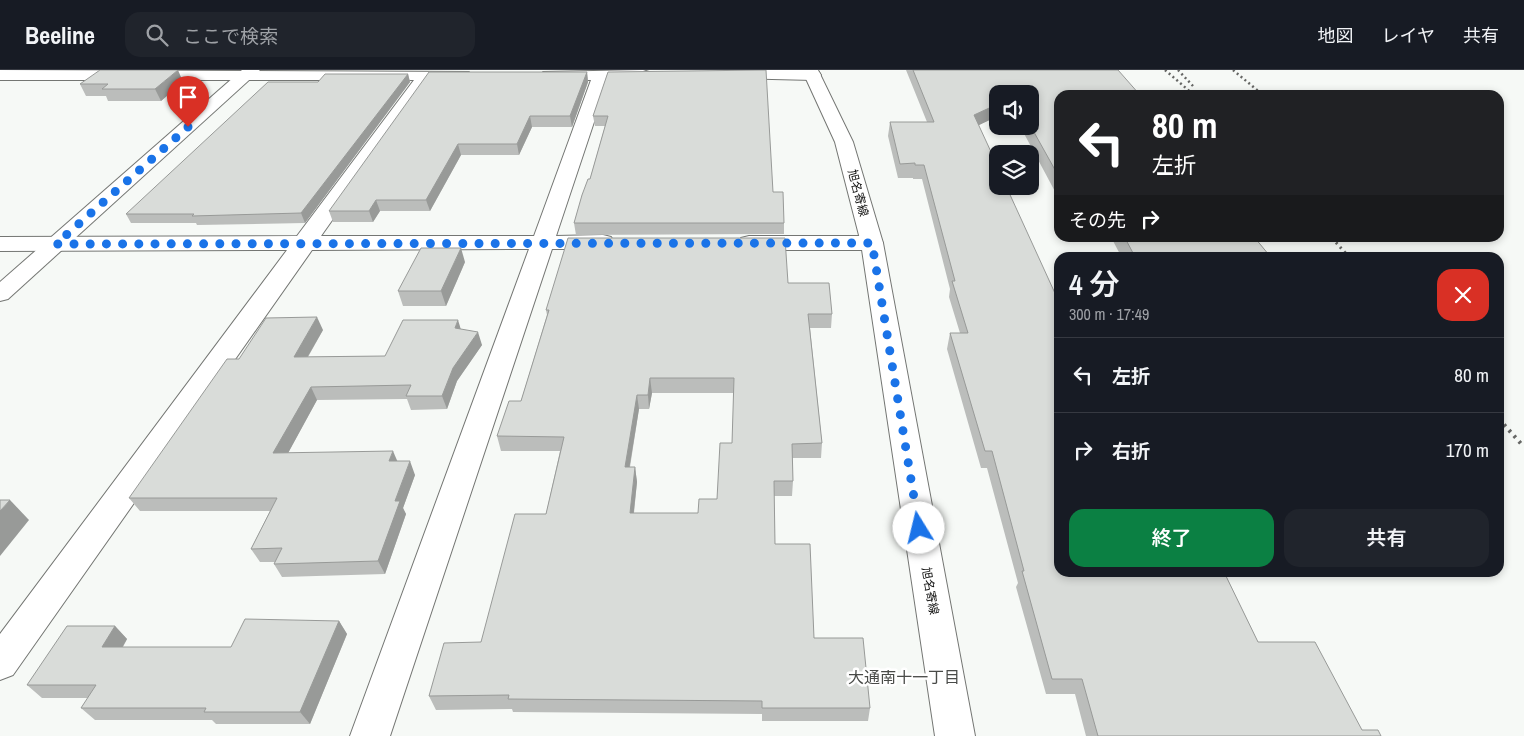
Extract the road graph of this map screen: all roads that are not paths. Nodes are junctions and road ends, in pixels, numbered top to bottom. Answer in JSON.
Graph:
{"nodes":[{"id":1,"x":428,"y":72,"type":"edge"},
{"id":2,"x":812,"y":72,"type":"edge"},
{"id":3,"x":25,"y":73,"type":"edge"},
{"id":4,"x":249,"y":73,"type":"edge"},
{"id":5,"x":602,"y":73,"type":"edge"},
{"id":6,"x":475,"y":75,"type":"edge"},
{"id":7,"x":533,"y":75,"type":"edge"},
{"id":8,"x":659,"y":75,"type":"edge"},
{"id":9,"x":717,"y":75,"type":"edge"},
{"id":10,"x":0,"y":76,"type":"edge"},
{"id":11,"x":0,"y":88,"type":"edge"},
{"id":12,"x":542,"y":242,"type":"junction"},
{"id":13,"x":622,"y":242,"type":"edge"},
{"id":14,"x":305,"y":243,"type":"junction"},
{"id":15,"x":732,"y":243,"type":"edge"},
{"id":16,"x":872,"y":243,"type":"junction"},
{"id":17,"x":0,"y":244,"type":"edge"},
{"id":18,"x":56,"y":244,"type":"junction"},
{"id":19,"x":0,"y":294,"type":"edge"},
{"id":20,"x":0,"y":663,"type":"edge"},
{"id":21,"x":370,"y":736,"type":"edge"},
{"id":22,"x":954,"y":736,"type":"edge"}],
"edges":[{"from":1,"to":4,"type":"street"},
{"from":1,"to":6,"type":"street"},
{"from":1,"to":14,"type":"street"},
{"from":2,"to":9,"type":"street"},
{"from":2,"to":16,"type":"street","name":"旭名寄線"},
{"from":3,"to":4,"type":"street"},
{"from":3,"to":10,"type":"street"},
{"from":3,"to":11,"type":"street"},
{"from":4,"to":18,"type":"street"},
{"from":5,"to":7,"type":"street"},
{"from":5,"to":8,"type":"street"},
{"from":5,"to":12,"type":"street"},
{"from":12,"to":13,"type":"street"},
{"from":12,"to":14,"type":"street"},
{"from":12,"to":21,"type":"street"},
{"from":14,"to":18,"type":"street"},
{"from":14,"to":20,"type":"street"},
{"from":15,"to":16,"type":"street"},
{"from":16,"to":22,"type":"street","name":"旭名寄線"},
{"from":17,"to":18,"type":"street"},
{"from":18,"to":19,"type":"street"}]}
